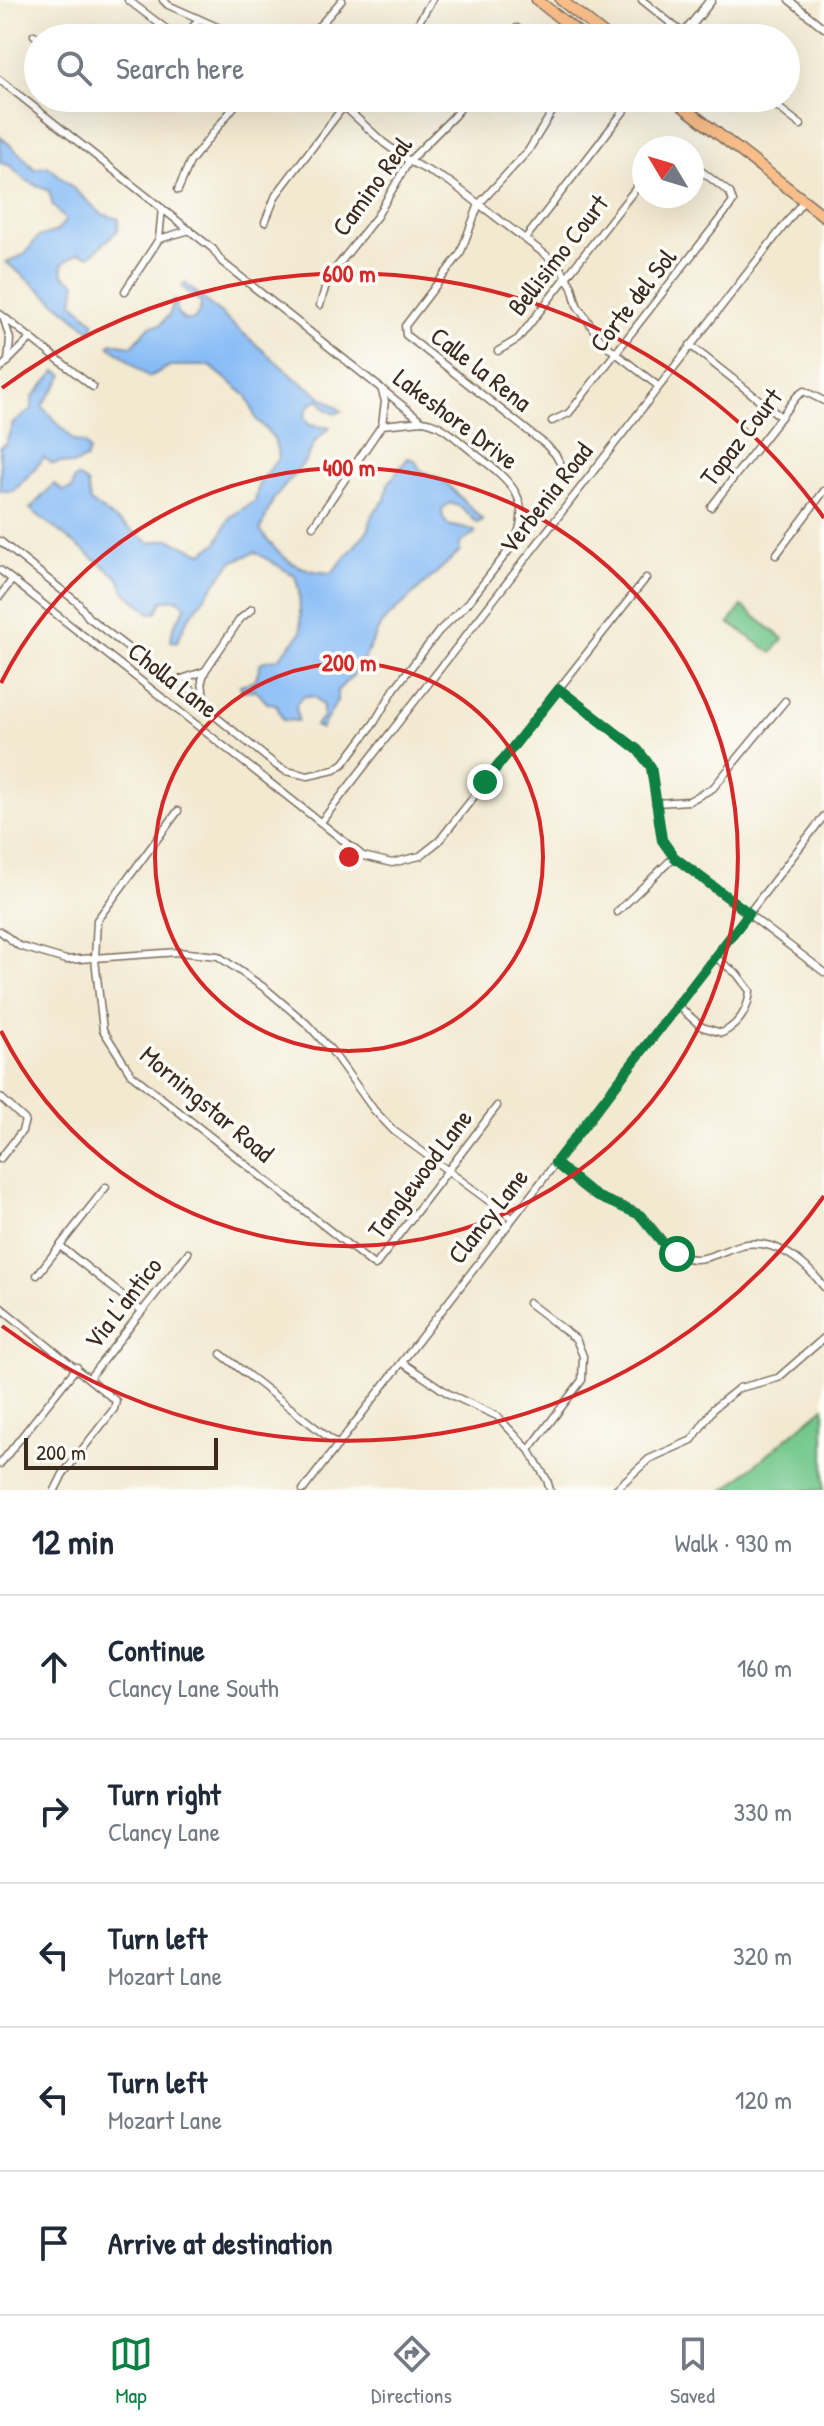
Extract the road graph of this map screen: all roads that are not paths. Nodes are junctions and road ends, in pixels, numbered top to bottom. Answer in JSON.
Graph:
{"nodes":[{"id":1,"x":128,"y":0,"type":"edge"},
{"id":2,"x":163,"y":0,"type":"edge"},
{"id":3,"x":342,"y":0,"type":"edge"},
{"id":4,"x":432,"y":0,"type":"edge"},
{"id":5,"x":537,"y":0,"type":"edge"},
{"id":6,"x":561,"y":0,"type":"edge"},
{"id":7,"x":642,"y":0,"type":"edge"},
{"id":8,"x":711,"y":0,"type":"edge"},
{"id":9,"x":789,"y":0,"type":"edge"},
{"id":10,"x":199,"y":19,"type":"junction"},
{"id":11,"x":160,"y":24,"type":"edge"},
{"id":12,"x":195,"y":24,"type":"edge"},
{"id":13,"x":210,"y":24,"type":"edge"},
{"id":14,"x":321,"y":24,"type":"edge"},
{"id":15,"x":417,"y":24,"type":"edge"},
{"id":16,"x":567,"y":24,"type":"edge"},
{"id":17,"x":591,"y":24,"type":"edge"},
{"id":18,"x":670,"y":24,"type":"edge"},
{"id":19,"x":694,"y":24,"type":"edge"},
{"id":20,"x":824,"y":28,"type":"edge"},
{"id":21,"x":0,"y":80,"type":"edge"},
{"id":22,"x":24,"y":99,"type":"edge"},
{"id":23,"x":40,"y":112,"type":"edge"},
{"id":24,"x":230,"y":112,"type":"edge"},
{"id":25,"x":339,"y":112,"type":"edge"},
{"id":26,"x":350,"y":112,"type":"edge"},
{"id":27,"x":457,"y":112,"type":"edge"},
{"id":28,"x":552,"y":112,"type":"edge"},
{"id":29,"x":623,"y":112,"type":"edge"},
{"id":30,"x":690,"y":112,"type":"edge"},
{"id":31,"x":784,"y":112,"type":"edge"},
{"id":32,"x":801,"y":125,"type":"dead end"},
{"id":33,"x":409,"y":161,"type":"junction"},
{"id":34,"x":704,"y":173,"type":"edge"},
{"id":35,"x":178,"y":190,"type":"dead end"},
{"id":36,"x":632,"y":193,"type":"edge"},
{"id":37,"x":804,"y":200,"type":"junction"},
{"id":38,"x":479,"y":204,"type":"junction"},
{"id":39,"x":162,"y":208,"type":"junction"},
{"id":40,"x":824,"y":216,"type":"edge"},
{"id":41,"x":265,"y":222,"type":"dead end"},
{"id":42,"x":190,"y":230,"type":"junction"},
{"id":43,"x":159,"y":239,"type":"junction"},
{"id":44,"x":525,"y":239,"type":"junction"},
{"id":45,"x":566,"y":277,"type":"junction"},
{"id":46,"x":125,"y":291,"type":"dead end"},
{"id":47,"x":320,"y":305,"type":"dead end"},
{"id":48,"x":1,"y":315,"type":"edge"},
{"id":49,"x":31,"y":338,"type":"junction"},
{"id":50,"x":690,"y":345,"type":"junction"},
{"id":51,"x":498,"y":351,"type":"dead end"},
{"id":52,"x":617,"y":354,"type":"junction"},
{"id":53,"x":8,"y":362,"type":"junction"},
{"id":54,"x":0,"y":369,"type":"edge"},
{"id":55,"x":658,"y":386,"type":"junction"},
{"id":56,"x":93,"y":387,"type":"dead end"},
{"id":57,"x":381,"y":388,"type":"junction"},
{"id":58,"x":824,"y":401,"type":"edge"},
{"id":59,"x":781,"y":417,"type":"junction"},
{"id":60,"x":422,"y":421,"type":"junction"},
{"id":61,"x":552,"y":421,"type":"dead end"},
{"id":62,"x":382,"y":425,"type":"junction"},
{"id":63,"x":563,"y":468,"type":"dead end"},
{"id":64,"x":824,"y":491,"type":"edge"},
{"id":65,"x":711,"y":507,"type":"dead end"},
{"id":66,"x":313,"y":526,"type":"dead end"},
{"id":67,"x":0,"y":541,"type":"edge"},
{"id":68,"x":776,"y":555,"type":"dead end"},
{"id":69,"x":0,"y":570,"type":"edge"},
{"id":70,"x":646,"y":578,"type":"dead end"},
{"id":71,"x":12,"y":580,"type":"junction"},
{"id":72,"x":0,"y":596,"type":"edge"},
{"id":73,"x":252,"y":609,"type":"dead end"},
{"id":74,"x":205,"y":671,"type":"junction"},
{"id":75,"x":179,"y":680,"type":"junction"},
{"id":76,"x":559,"y":689,"type":"junction"},
{"id":77,"x":204,"y":701,"type":"junction"},
{"id":78,"x":785,"y":701,"type":"dead end"},
{"id":79,"x":656,"y":803,"type":"junction"},
{"id":80,"x":178,"y":811,"type":"dead end"},
{"id":81,"x":824,"y":816,"type":"edge"},
{"id":82,"x":321,"y":822,"type":"junction"},
{"id":83,"x":674,"y":857,"type":"junction"},
{"id":84,"x":617,"y":912,"type":"dead end"},
{"id":85,"x":749,"y":913,"type":"junction"},
{"id":86,"x":0,"y":931,"type":"edge"},
{"id":87,"x":715,"y":957,"type":"junction"},
{"id":88,"x":95,"y":959,"type":"junction"},
{"id":89,"x":824,"y":972,"type":"edge"},
{"id":90,"x":677,"y":1005,"type":"junction"},
{"id":91,"x":0,"y":1097,"type":"edge"},
{"id":92,"x":497,"y":1106,"type":"dead end"},
{"id":93,"x":0,"y":1159,"type":"edge"},
{"id":94,"x":555,"y":1163,"type":"junction"},
{"id":95,"x":448,"y":1169,"type":"junction"},
{"id":96,"x":106,"y":1187,"type":"dead end"},
{"id":97,"x":512,"y":1218,"type":"junction"},
{"id":98,"x":60,"y":1246,"type":"junction"},
{"id":99,"x":188,"y":1253,"type":"dead end"},
{"id":100,"x":375,"y":1266,"type":"joint"},
{"id":101,"x":37,"y":1275,"type":"dead end"},
{"id":102,"x":824,"y":1287,"type":"edge"},
{"id":103,"x":529,"y":1303,"type":"dead end"},
{"id":104,"x":1,"y":1309,"type":"edge"},
{"id":105,"x":142,"y":1311,"type":"junction"},
{"id":106,"x":824,"y":1338,"type":"edge"},
{"id":107,"x":221,"y":1354,"type":"dead end"},
{"id":108,"x":403,"y":1363,"type":"junction"},
{"id":109,"x":77,"y":1367,"type":"junction"},
{"id":110,"x":90,"y":1377,"type":"junction"},
{"id":111,"x":338,"y":1445,"type":"junction"},
{"id":112,"x":529,"y":1450,"type":"junction"},
{"id":113,"x":0,"y":1464,"type":"edge"},
{"id":114,"x":55,"y":1490,"type":"edge"},
{"id":115,"x":303,"y":1490,"type":"edge"},
{"id":116,"x":550,"y":1490,"type":"edge"},
{"id":117,"x":615,"y":1490,"type":"edge"}],
"edges":[{"from":1,"to":11,"type":"street"},
{"from":2,"to":10,"type":"street"},
{"from":3,"to":14,"type":"street"},
{"from":4,"to":15,"type":"street"},
{"from":5,"to":16,"type":"main road"},
{"from":6,"to":17,"type":"main road"},
{"from":7,"to":18,"type":"street"},
{"from":8,"to":19,"type":"street"},
{"from":9,"to":20,"type":"street"},
{"from":10,"to":12,"type":"street"},
{"from":10,"to":13,"type":"street"},
{"from":21,"to":22,"type":"street","name":"Lakeshore Drive"},
{"from":23,"to":39,"type":"street","name":"Lakeshore Drive"},
{"from":24,"to":35,"type":"street"},
{"from":25,"to":41,"type":"street"},
{"from":26,"to":33,"type":"street"},
{"from":27,"to":33,"type":"street","name":"Camino Real"},
{"from":28,"to":38,"type":"street","name":"Calle la Rena"},
{"from":29,"to":44,"type":"street"},
{"from":30,"to":37,"type":"main road"},
{"from":31,"to":32,"type":"street"},
{"from":33,"to":38,"type":"street"},
{"from":33,"to":47,"type":"street","name":"Camino Real"},
{"from":34,"to":52,"type":"street","name":"Corte del Sol"},
{"from":36,"to":45,"type":"street","name":"Bellisimo Court"},
{"from":37,"to":40,"type":"main road"},
{"from":37,"to":50,"type":"street","name":"Verbenia Road"},
{"from":38,"to":44,"type":"street"},
{"from":38,"to":63,"type":"street","name":"Calle la Rena"},
{"from":39,"to":42,"type":"street","name":"Lakeshore Drive"},
{"from":39,"to":43,"type":"street"},
{"from":42,"to":43,"type":"street"},
{"from":42,"to":57,"type":"street","name":"Lakeshore Drive"},
{"from":43,"to":46,"type":"street"},
{"from":44,"to":45,"type":"street"},
{"from":45,"to":51,"type":"street","name":"Bellisimo Court"},
{"from":45,"to":52,"type":"street"},
{"from":48,"to":49,"type":"street"},
{"from":48,"to":53,"type":"street"},
{"from":49,"to":53,"type":"street"},
{"from":49,"to":56,"type":"street"},
{"from":50,"to":55,"type":"street","name":"Verbenia Road"},
{"from":50,"to":59,"type":"street"},
{"from":52,"to":55,"type":"street"},
{"from":52,"to":61,"type":"street","name":"Corte del Sol"},
{"from":53,"to":54,"type":"street"},
{"from":55,"to":82,"type":"street","name":"Verbenia Road"},
{"from":57,"to":60,"type":"street","name":"Lakeshore Drive"},
{"from":57,"to":62,"type":"street"},
{"from":58,"to":59,"type":"street","name":"Topaz Court"},
{"from":59,"to":65,"type":"street","name":"Topaz Court"},
{"from":60,"to":62,"type":"street"},
{"from":60,"to":77,"type":"street","name":"Lakeshore Drive"},
{"from":62,"to":66,"type":"street"},
{"from":64,"to":68,"type":"street"},
{"from":67,"to":75,"type":"street","name":"Lakeshore Drive"},
{"from":69,"to":71,"type":"street","name":"Cholla Lane"},
{"from":70,"to":76,"type":"street","name":"Cholla Lane"},
{"from":71,"to":72,"type":"street"},
{"from":71,"to":82,"type":"street","name":"Cholla Lane"},
{"from":73,"to":74,"type":"street"},
{"from":74,"to":75,"type":"street"},
{"from":74,"to":77,"type":"street"},
{"from":75,"to":77,"type":"street","name":"Lakeshore Drive"},
{"from":76,"to":79,"type":"street"},
{"from":76,"to":82,"type":"street","name":"Cholla Lane"},
{"from":78,"to":79,"type":"street"},
{"from":79,"to":83,"type":"street"},
{"from":80,"to":88,"type":"street","name":"Morningstar Road"},
{"from":81,"to":85,"type":"street","name":"Clancy Lane"},
{"from":83,"to":84,"type":"street"},
{"from":83,"to":85,"type":"street"},
{"from":85,"to":87,"type":"street","name":"Clancy Lane"},
{"from":85,"to":89,"type":"street"},
{"from":86,"to":88,"type":"street"},
{"from":87,"to":90,"type":"street","name":"Clancy Lane"},
{"from":87,"to":90,"type":"street"},
{"from":88,"to":95,"type":"street"},
{"from":88,"to":100,"type":"street","name":"Morningstar Road"},
{"from":90,"to":94,"type":"street","name":"Clancy Lane"},
{"from":91,"to":93,"type":"street"},
{"from":92,"to":95,"type":"street","name":"Tanglewood Lane"},
{"from":94,"to":97,"type":"street","name":"Clancy Lane"},
{"from":94,"to":102,"type":"street"},
{"from":95,"to":97,"type":"street"},
{"from":95,"to":100,"type":"street","name":"Tanglewood Lane"},
{"from":96,"to":98,"type":"street"},
{"from":97,"to":108,"type":"street","name":"Clancy Lane"},
{"from":98,"to":101,"type":"street"},
{"from":98,"to":105,"type":"street"},
{"from":99,"to":105,"type":"street","name":"Via L'antico"},
{"from":103,"to":112,"type":"street"},
{"from":104,"to":109,"type":"street"},
{"from":105,"to":110,"type":"street","name":"Via L'antico"},
{"from":106,"to":117,"type":"street"},
{"from":107,"to":111,"type":"street"},
{"from":108,"to":111,"type":"street","name":"Clancy Lane"},
{"from":108,"to":112,"type":"street"},
{"from":109,"to":110,"type":"street"},
{"from":109,"to":113,"type":"street"},
{"from":110,"to":114,"type":"street"},
{"from":111,"to":115,"type":"street","name":"Clancy Lane"},
{"from":112,"to":116,"type":"street"}]}
